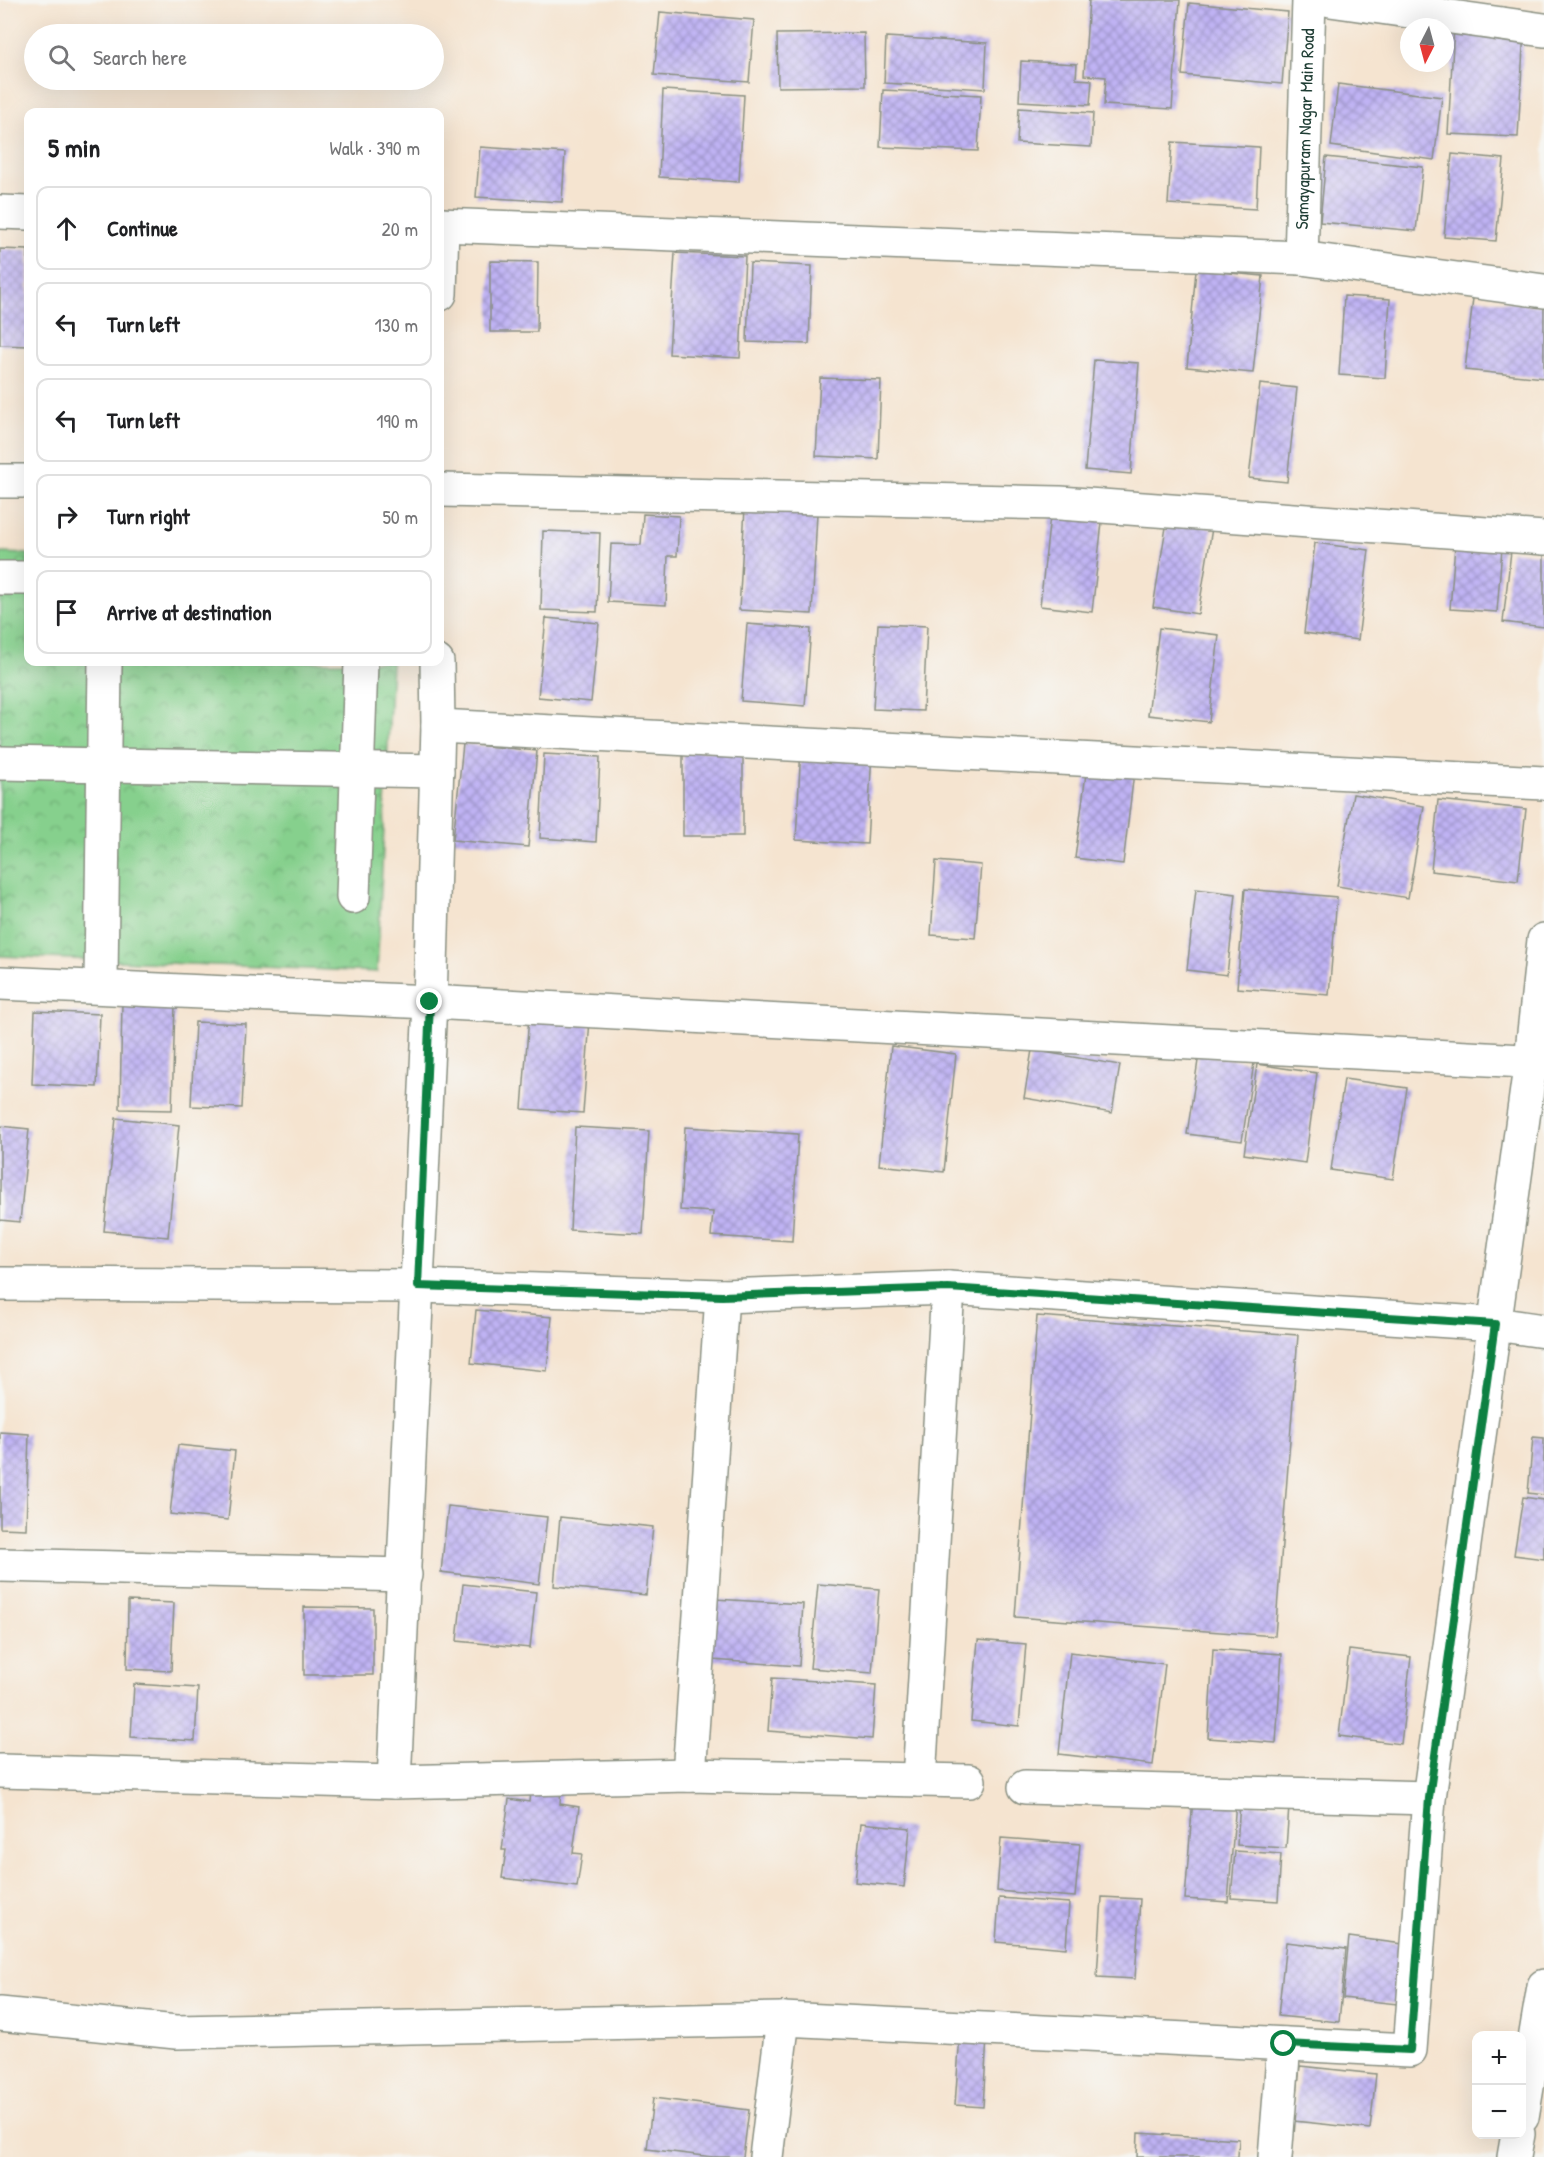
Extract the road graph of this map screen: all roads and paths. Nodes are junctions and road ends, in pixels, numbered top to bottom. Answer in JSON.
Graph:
{"nodes":[{"id":1,"x":1309,"y":0,"type":"edge"},
{"id":2,"x":1330,"y":0,"type":"edge"},
{"id":3,"x":1544,"y":30,"type":"edge"},
{"id":4,"x":0,"y":212,"type":"edge"},
{"id":5,"x":24,"y":213,"type":"edge"},
{"id":6,"x":444,"y":225,"type":"edge"},
{"id":7,"x":1301,"y":258,"type":"junction"},
{"id":8,"x":1544,"y":291,"type":"edge"},
{"id":9,"x":0,"y":481,"type":"edge"},
{"id":10,"x":24,"y":481,"type":"edge"},
{"id":11,"x":444,"y":490,"type":"edge"},
{"id":12,"x":1544,"y":538,"type":"edge"},
{"id":13,"x":0,"y":578,"type":"edge"},
{"id":14,"x":24,"y":578,"type":"edge"},
{"id":15,"x":105,"y":666,"type":"edge"},
{"id":16,"x":361,"y":666,"type":"edge"},
{"id":17,"x":437,"y":666,"type":"edge"},
{"id":18,"x":438,"y":726,"type":"junction"},
{"id":19,"x":0,"y":763,"type":"edge"},
{"id":20,"x":103,"y":765,"type":"junction"},
{"id":21,"x":357,"y":769,"type":"junction"},
{"id":22,"x":437,"y":771,"type":"junction"},
{"id":23,"x":1544,"y":783,"type":"edge"},
{"id":24,"x":354,"y":897,"type":"dead end"},
{"id":25,"x":1544,"y":940,"type":"edge"},
{"id":26,"x":0,"y":976,"type":"edge"},
{"id":27,"x":101,"y":979,"type":"junction"},
{"id":28,"x":0,"y":983,"type":"edge"},
{"id":29,"x":327,"y":985,"type":"dead end"},
{"id":30,"x":430,"y":1002,"type":"junction"},
{"id":31,"x":1537,"y":1061,"type":"edge"},
{"id":32,"x":0,"y":1284,"type":"edge"},
{"id":33,"x":418,"y":1286,"type":"junction"},
{"id":34,"x":948,"y":1288,"type":"junction"},
{"id":35,"x":722,"y":1296,"type":"junction"},
{"id":36,"x":1495,"y":1324,"type":"junction"},
{"id":37,"x":1544,"y":1331,"type":"edge"},
{"id":38,"x":0,"y":1565,"type":"edge"},
{"id":39,"x":405,"y":1575,"type":"junction"},
{"id":40,"x":0,"y":1771,"type":"edge"},
{"id":41,"x":689,"y":1775,"type":"junction"},
{"id":42,"x":919,"y":1780,"type":"junction"},
{"id":43,"x":969,"y":1781,"type":"dead end"},
{"id":44,"x":394,"y":1782,"type":"junction"},
{"id":45,"x":1025,"y":1787,"type":"dead end"},
{"id":46,"x":1429,"y":1798,"type":"junction"},
{"id":47,"x":1544,"y":1986,"type":"edge"},
{"id":48,"x":0,"y":2014,"type":"edge"},
{"id":49,"x":783,"y":2019,"type":"junction"},
{"id":50,"x":1284,"y":2044,"type":"junction"},
{"id":51,"x":1526,"y":2088,"type":"edge"},
{"id":52,"x":1517,"y":2139,"type":"edge"},
{"id":53,"x":766,"y":2157,"type":"edge"},
{"id":54,"x":1275,"y":2157,"type":"edge"},
{"id":55,"x":1515,"y":2157,"type":"edge"}],
"edges":[{"from":1,"to":7,"type":"street","name":"Samayapuram Nagar Main Road"},
{"from":2,"to":3,"type":"street"},
{"from":4,"to":5,"type":"street"},
{"from":6,"to":7,"type":"street"},
{"from":7,"to":8,"type":"street"},
{"from":9,"to":10,"type":"street"},
{"from":11,"to":12,"type":"street"},
{"from":13,"to":14,"type":"street"},
{"from":15,"to":20,"type":"street"},
{"from":16,"to":21,"type":"street"},
{"from":17,"to":18,"type":"street"},
{"from":18,"to":22,"type":"street"},
{"from":18,"to":23,"type":"street"},
{"from":19,"to":20,"type":"street"},
{"from":20,"to":21,"type":"street"},
{"from":20,"to":27,"type":"street"},
{"from":21,"to":22,"type":"street"},
{"from":21,"to":24,"type":"street"},
{"from":22,"to":30,"type":"street"},
{"from":25,"to":31,"type":"street"},
{"from":26,"to":27,"type":"street"},
{"from":27,"to":29,"type":"street"},
{"from":28,"to":30,"type":"street"},
{"from":30,"to":31,"type":"street"},
{"from":30,"to":33,"type":"street"},
{"from":31,"to":36,"type":"street"},
{"from":32,"to":33,"type":"street"},
{"from":33,"to":35,"type":"street"},
{"from":33,"to":39,"type":"street"},
{"from":34,"to":35,"type":"street"},
{"from":34,"to":36,"type":"street"},
{"from":34,"to":42,"type":"street"},
{"from":35,"to":41,"type":"street"},
{"from":36,"to":37,"type":"street"},
{"from":36,"to":46,"type":"street"},
{"from":38,"to":39,"type":"street"},
{"from":39,"to":44,"type":"street"},
{"from":40,"to":44,"type":"street"},
{"from":41,"to":42,"type":"street"},
{"from":41,"to":44,"type":"street"},
{"from":42,"to":43,"type":"street"},
{"from":45,"to":46,"type":"street"},
{"from":46,"to":50,"type":"street"},
{"from":47,"to":51,"type":"street"},
{"from":48,"to":49,"type":"street"},
{"from":49,"to":50,"type":"street"},
{"from":49,"to":53,"type":"street"},
{"from":50,"to":54,"type":"street"},
{"from":52,"to":55,"type":"street"}]}
